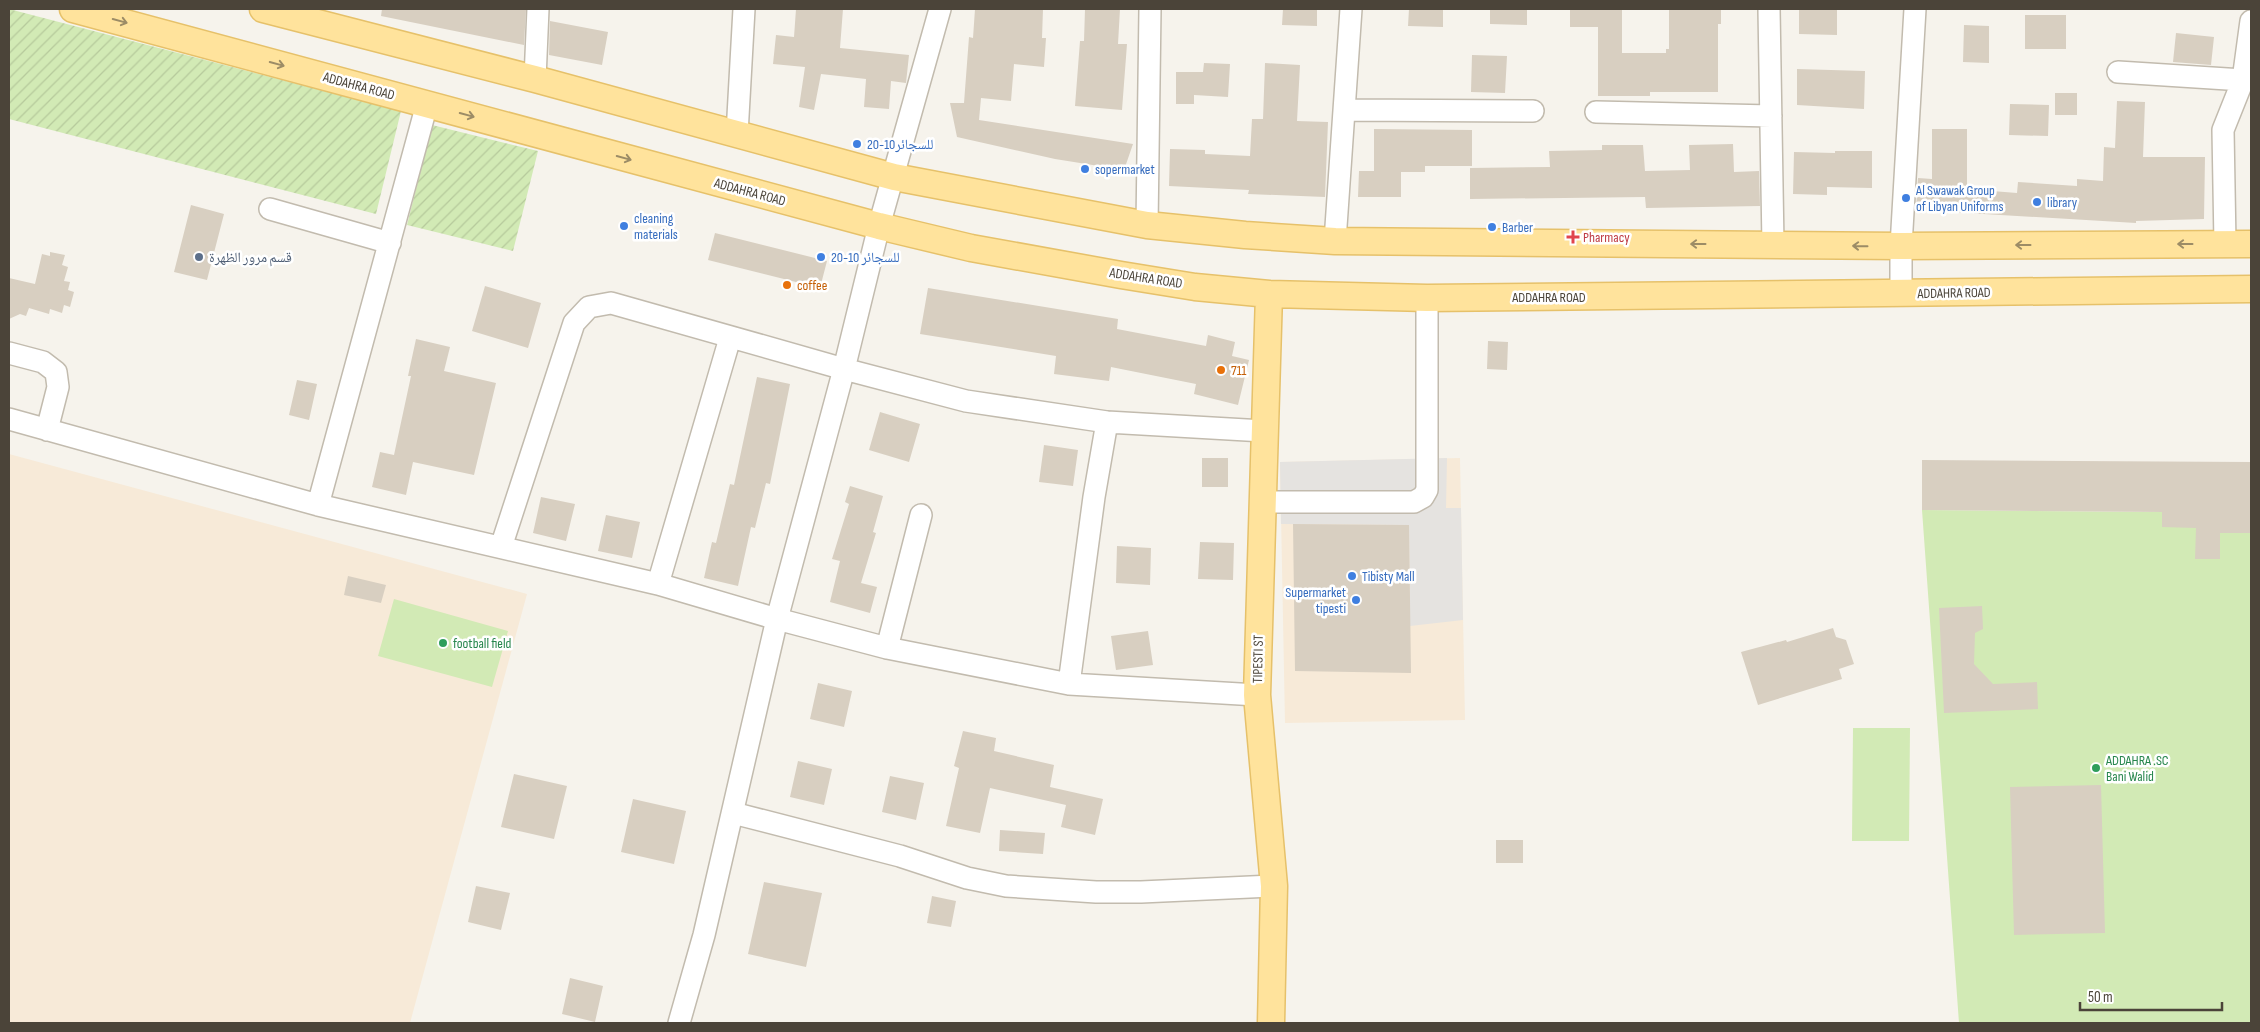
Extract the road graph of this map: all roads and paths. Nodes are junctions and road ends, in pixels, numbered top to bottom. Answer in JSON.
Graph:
{"nodes":[{"id":1,"x":73,"y":9,"type":"edge"},
{"id":2,"x":263,"y":9,"type":"edge"},
{"id":3,"x":538,"y":9,"type":"edge"},
{"id":4,"x":744,"y":9,"type":"edge"},
{"id":5,"x":940,"y":9,"type":"edge"},
{"id":6,"x":1150,"y":9,"type":"edge"},
{"id":7,"x":1351,"y":9,"type":"edge"},
{"id":8,"x":1770,"y":9,"type":"edge"},
{"id":9,"x":1915,"y":9,"type":"edge"},
{"id":10,"x":302,"y":14,"type":"edge"},
{"id":11,"x":2251,"y":21,"type":"edge"},
{"id":12,"x":2118,"y":72,"type":"dead end"},
{"id":13,"x":535,"y":79,"type":"junction"},
{"id":14,"x":2243,"y":80,"type":"junction"},
{"id":15,"x":427,"y":104,"type":"junction"},
{"id":16,"x":1344,"y":110,"type":"junction"},
{"id":17,"x":1533,"y":111,"type":"dead end"},
{"id":18,"x":1596,"y":112,"type":"dead end"},
{"id":19,"x":1771,"y":116,"type":"junction"},
{"id":20,"x":737,"y":134,"type":"junction"},
{"id":21,"x":894,"y":177,"type":"junction"},
{"id":22,"x":270,"y":209,"type":"dead end"},
{"id":23,"x":1147,"y":225,"type":"junction"},
{"id":24,"x":879,"y":226,"type":"junction"},
{"id":25,"x":1335,"y":241,"type":"junction"},
{"id":26,"x":390,"y":243,"type":"junction"},
{"id":27,"x":2225,"y":244,"type":"junction"},
{"id":28,"x":2251,"y":244,"type":"edge"},
{"id":29,"x":1773,"y":245,"type":"junction"},
{"id":30,"x":1901,"y":246,"type":"junction"},
{"id":31,"x":2251,"y":289,"type":"edge"},
{"id":32,"x":1269,"y":294,"type":"junction"},
{"id":33,"x":1901,"y":294,"type":"junction"},
{"id":34,"x":1428,"y":298,"type":"junction"},
{"id":35,"x":730,"y":338,"type":"junction"},
{"id":36,"x":9,"y":353,"type":"edge"},
{"id":37,"x":844,"y":369,"type":"junction"},
{"id":38,"x":9,"y":419,"type":"edge"},
{"id":39,"x":1107,"y":422,"type":"junction"},
{"id":40,"x":47,"y":430,"type":"junction"},
{"id":41,"x":1264,"y":431,"type":"junction"},
{"id":42,"x":1262,"y":502,"type":"junction"},
{"id":43,"x":318,"y":505,"type":"junction"},
{"id":44,"x":921,"y":515,"type":"dead end"},
{"id":45,"x":501,"y":547,"type":"junction"},
{"id":46,"x":658,"y":584,"type":"junction"},
{"id":47,"x":777,"y":619,"type":"junction"},
{"id":48,"x":887,"y":648,"type":"junction"},
{"id":49,"x":1069,"y":684,"type":"junction"},
{"id":50,"x":1257,"y":695,"type":"junction"},
{"id":51,"x":733,"y":813,"type":"junction"},
{"id":52,"x":1274,"y":886,"type":"junction"},
{"id":53,"x":679,"y":1023,"type":"edge"},
{"id":54,"x":1271,"y":1023,"type":"edge"}],
"edges":[{"from":1,"to":15,"type":"main road","name":"ADDAHRA ROAD","one_way":true},
{"from":2,"to":10,"type":"main road"},
{"from":3,"to":13,"type":"street"},
{"from":4,"to":20,"type":"street"},
{"from":5,"to":21,"type":"street"},
{"from":6,"to":23,"type":"street"},
{"from":7,"to":16,"type":"street"},
{"from":8,"to":19,"type":"street"},
{"from":9,"to":30,"type":"street"},
{"from":10,"to":13,"type":"main road"},
{"from":11,"to":14,"type":"street"},
{"from":12,"to":14,"type":"street"},
{"from":13,"to":20,"type":"main road"},
{"from":14,"to":27,"type":"street"},
{"from":15,"to":24,"type":"main road","name":"ADDAHRA ROAD","one_way":true},
{"from":15,"to":26,"type":"street"},
{"from":16,"to":17,"type":"street"},
{"from":16,"to":25,"type":"street"},
{"from":18,"to":19,"type":"street"},
{"from":19,"to":29,"type":"street"},
{"from":20,"to":21,"type":"main road"},
{"from":21,"to":23,"type":"main road"},
{"from":21,"to":24,"type":"street"},
{"from":22,"to":26,"type":"street"},
{"from":23,"to":25,"type":"main road"},
{"from":24,"to":32,"type":"main road","name":"ADDAHRA ROAD"},
{"from":24,"to":37,"type":"street"},
{"from":29,"to":25,"type":"main road","one_way":true},
{"from":26,"to":43,"type":"street"},
{"from":27,"to":28,"type":"main road"},
{"from":27,"to":30,"type":"main road","one_way":true},
{"from":30,"to":29,"type":"main road","one_way":true},
{"from":30,"to":33,"type":"street"},
{"from":31,"to":33,"type":"main road","name":"ADDAHRA ROAD"},
{"from":32,"to":34,"type":"main road","name":"ADDAHRA ROAD"},
{"from":32,"to":41,"type":"main road","name":"TIPESTI ST"},
{"from":33,"to":34,"type":"main road","name":"ADDAHRA ROAD"},
{"from":34,"to":42,"type":"street"},
{"from":35,"to":37,"type":"street"},
{"from":35,"to":45,"type":"street"},
{"from":35,"to":46,"type":"street"},
{"from":36,"to":40,"type":"street"},
{"from":37,"to":39,"type":"street"},
{"from":37,"to":47,"type":"street"},
{"from":38,"to":40,"type":"street"},
{"from":39,"to":41,"type":"street"},
{"from":39,"to":49,"type":"street"},
{"from":40,"to":43,"type":"street"},
{"from":41,"to":42,"type":"main road","name":"TIPESTI ST"},
{"from":42,"to":50,"type":"main road","name":"TIPESTI ST"},
{"from":43,"to":45,"type":"street"},
{"from":44,"to":48,"type":"street"},
{"from":45,"to":46,"type":"street"},
{"from":46,"to":47,"type":"street"},
{"from":47,"to":48,"type":"street"},
{"from":47,"to":51,"type":"street"},
{"from":48,"to":49,"type":"street"},
{"from":49,"to":50,"type":"street"},
{"from":50,"to":52,"type":"main road","name":"TIPESTI ST"},
{"from":51,"to":52,"type":"street"},
{"from":51,"to":53,"type":"street"},
{"from":52,"to":54,"type":"main road","name":"TIPESTI ST"}]}
